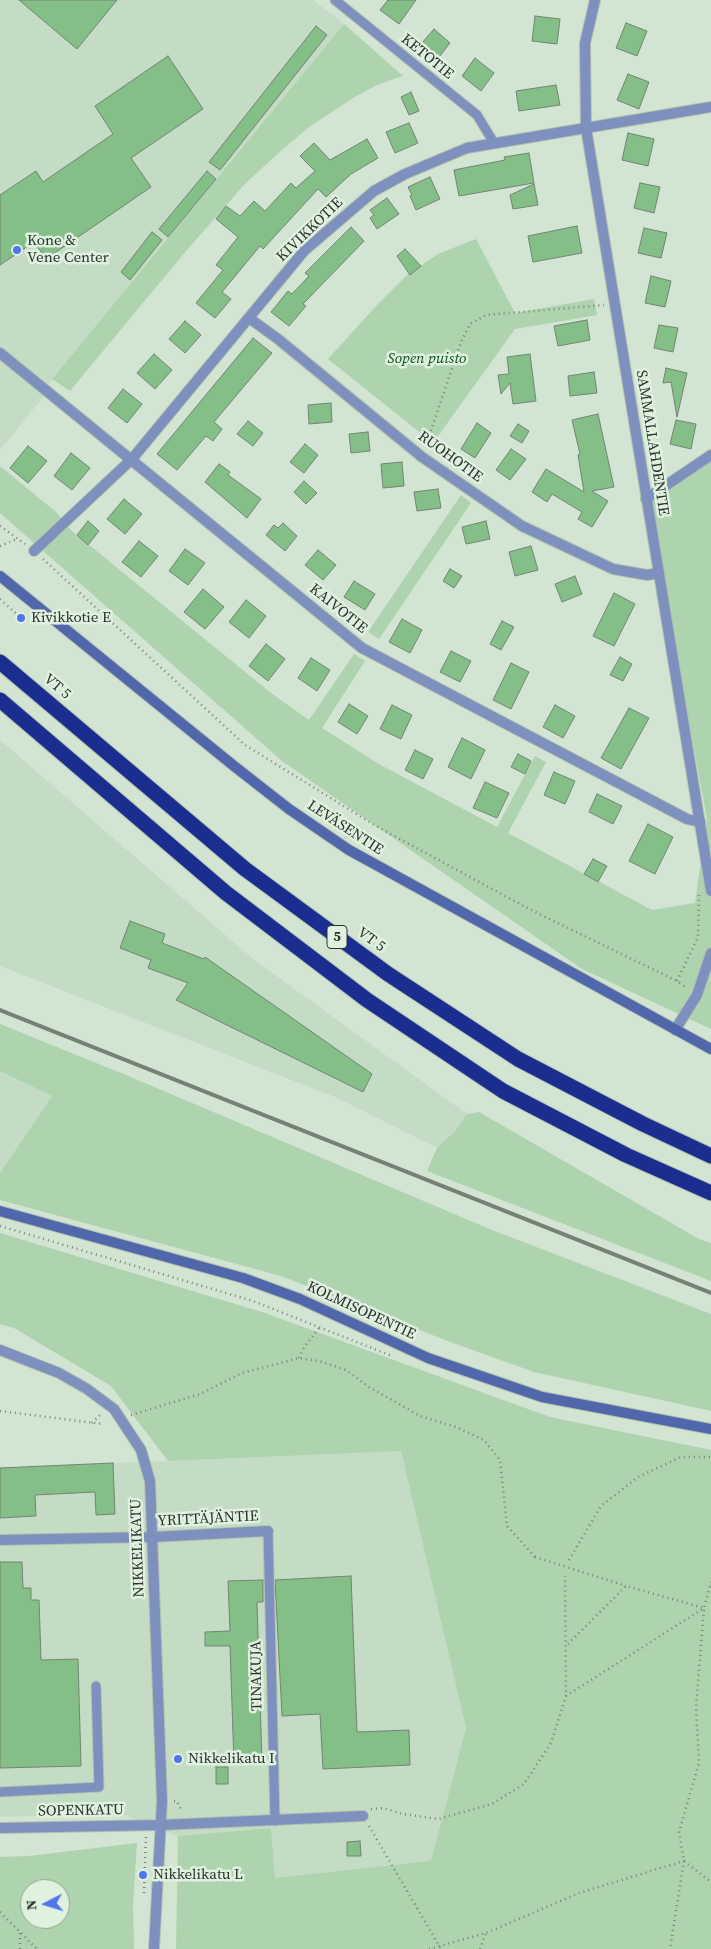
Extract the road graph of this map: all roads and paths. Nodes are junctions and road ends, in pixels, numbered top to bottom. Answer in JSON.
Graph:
{"nodes":[{"id":1,"x":335,"y":0,"type":"edge"},
{"id":2,"x":595,"y":0,"type":"edge"},
{"id":3,"x":711,"y":108,"type":"edge"},
{"id":4,"x":586,"y":128,"type":"junction"},
{"id":5,"x":494,"y":143,"type":"junction"},
{"id":6,"x":604,"y":305,"type":"dead end"},
{"id":7,"x":249,"y":318,"type":"junction"},
{"id":8,"x":0,"y":353,"type":"edge"},
{"id":9,"x":711,"y":455,"type":"edge"},
{"id":10,"x":422,"y":457,"type":"junction"},
{"id":11,"x":132,"y":459,"type":"junction"},
{"id":12,"x":646,"y":499,"type":"junction"},
{"id":13,"x":0,"y":526,"type":"edge"},
{"id":14,"x":18,"y":539,"type":"junction"},
{"id":15,"x":0,"y":546,"type":"edge"},
{"id":16,"x":34,"y":551,"type":"junction"},
{"id":17,"x":658,"y":573,"type":"junction"},
{"id":18,"x":0,"y":576,"type":"edge"},
{"id":19,"x":0,"y":599,"type":"edge"},
{"id":20,"x":21,"y":618,"type":"dead end"},
{"id":21,"x":0,"y":662,"type":"edge"},
{"id":22,"x":0,"y":700,"type":"edge"},
{"id":23,"x":700,"y":822,"type":"junction"},
{"id":24,"x":711,"y":891,"type":"edge"},
{"id":25,"x":711,"y":953,"type":"edge"},
{"id":26,"x":677,"y":981,"type":"dead end"},
{"id":27,"x":674,"y":1030,"type":"junction"},
{"id":28,"x":711,"y":1049,"type":"edge"},
{"id":29,"x":711,"y":1156,"type":"edge"},
{"id":30,"x":711,"y":1193,"type":"edge"},
{"id":31,"x":0,"y":1211,"type":"edge"},
{"id":32,"x":0,"y":1226,"type":"edge"},
{"id":33,"x":319,"y":1327,"type":"junction"},
{"id":34,"x":0,"y":1350,"type":"edge"},
{"id":35,"x":300,"y":1358,"type":"junction"},
{"id":36,"x":398,"y":1359,"type":"dead end"},
{"id":37,"x":92,"y":1409,"type":"dead end"},
{"id":38,"x":0,"y":1411,"type":"edge"},
{"id":39,"x":100,"y":1414,"type":"junction"},
{"id":40,"x":130,"y":1415,"type":"dead end"},
{"id":41,"x":104,"y":1418,"type":"dead end"},
{"id":42,"x":92,"y":1423,"type":"junction"},
{"id":43,"x":103,"y":1424,"type":"dead end"},
{"id":44,"x":711,"y":1429,"type":"edge"},
{"id":45,"x":711,"y":1457,"type":"edge"},
{"id":46,"x":139,"y":1505,"type":"dead end"},
{"id":47,"x":268,"y":1531,"type":"joint"},
{"id":48,"x":133,"y":1536,"type":"junction"},
{"id":49,"x":153,"y":1537,"type":"junction"},
{"id":50,"x":0,"y":1540,"type":"edge"},
{"id":51,"x":569,"y":1560,"type":"dead end"},
{"id":52,"x":565,"y":1576,"type":"dead end"},
{"id":53,"x":711,"y":1582,"type":"edge"},
{"id":54,"x":626,"y":1586,"type":"junction"},
{"id":55,"x":704,"y":1608,"type":"junction"},
{"id":56,"x":567,"y":1645,"type":"junction"},
{"id":57,"x":96,"y":1686,"type":"dead end"},
{"id":58,"x":566,"y":1696,"type":"junction"},
{"id":59,"x":0,"y":1792,"type":"edge"},
{"id":60,"x":403,"y":1814,"type":"dead end"},
{"id":61,"x":363,"y":1816,"type":"joint"},
{"id":62,"x":275,"y":1821,"type":"junction"},
{"id":63,"x":147,"y":1825,"type":"junction"},
{"id":64,"x":162,"y":1825,"type":"junction"},
{"id":65,"x":0,"y":1828,"type":"edge"},
{"id":66,"x":684,"y":1861,"type":"junction"},
{"id":67,"x":711,"y":1882,"type":"edge"},
{"id":68,"x":144,"y":1899,"type":"dead end"},
{"id":69,"x":0,"y":1912,"type":"edge"},
{"id":70,"x":20,"y":1933,"type":"junction"},
{"id":71,"x":486,"y":1933,"type":"junction"},
{"id":72,"x":439,"y":1945,"type":"junction"},
{"id":73,"x":20,"y":1949,"type":"edge"},
{"id":74,"x":37,"y":1949,"type":"edge"},
{"id":75,"x":154,"y":1949,"type":"edge"},
{"id":76,"x":429,"y":1949,"type":"edge"},
{"id":77,"x":441,"y":1949,"type":"edge"},
{"id":78,"x":480,"y":1949,"type":"edge"},
{"id":79,"x":670,"y":1949,"type":"edge"}],
"edges":[{"from":1,"to":5,"type":"lane","name":"KETOTIE"},
{"from":2,"to":4,"type":"street","name":"SAMMALLAHDENTIE"},
{"from":3,"to":4,"type":"street","name":"KIVIKKOTIE"},
{"from":4,"to":5,"type":"street","name":"KIVIKKOTIE"},
{"from":4,"to":12,"type":"street","name":"SAMMALLAHDENTIE"},
{"from":5,"to":7,"type":"street","name":"KIVIKKOTIE"},
{"from":6,"to":10,"type":"path"},
{"from":7,"to":10,"type":"street","name":"RUOHOTIE"},
{"from":7,"to":11,"type":"street","name":"KIVIKKOTIE"},
{"from":8,"to":11,"type":"street","name":"KAIVOTIE"},
{"from":9,"to":12,"type":"street"},
{"from":10,"to":17,"type":"street","name":"RUOHOTIE"},
{"from":11,"to":16,"type":"street","name":"KIVIKKOTIE"},
{"from":11,"to":23,"type":"street","name":"KAIVOTIE"},
{"from":12,"to":17,"type":"street","name":"SAMMALLAHDENTIE"},
{"from":13,"to":14,"type":"path"},
{"from":14,"to":15,"type":"path"},
{"from":14,"to":16,"type":"path"},
{"from":16,"to":26,"type":"path"},
{"from":17,"to":23,"type":"street","name":"SAMMALLAHDENTIE"},
{"from":18,"to":27,"type":"main road","name":"LEVÄSENTIE"},
{"from":19,"to":20,"type":"path"},
{"from":21,"to":29,"type":"highway","name":"VT 5","number":"5"},
{"from":22,"to":30,"type":"highway","number":"5"},
{"from":23,"to":24,"type":"street","name":"SAMMALLAHDENTIE"},
{"from":25,"to":27,"type":"street"},
{"from":27,"to":28,"type":"main road","name":"LEVÄSENTIE"},
{"from":31,"to":44,"type":"main road","name":"KOLMISOPENTIE"},
{"from":32,"to":33,"type":"path"},
{"from":33,"to":35,"type":"path"},
{"from":33,"to":36,"type":"path"},
{"from":34,"to":49,"type":"street","name":"NIKKELIKATU"},
{"from":35,"to":40,"type":"path"},
{"from":35,"to":54,"type":"path","bridge":true},
{"from":37,"to":39,"type":"path"},
{"from":38,"to":42,"type":"path"},
{"from":39,"to":41,"type":"path"},
{"from":39,"to":42,"type":"path"},
{"from":42,"to":43,"type":"path"},
{"from":45,"to":51,"type":"path"},
{"from":46,"to":48,"type":"path"},
{"from":47,"to":49,"type":"street","name":"YRITTÄJÄNTIE"},
{"from":47,"to":62,"type":"lane","name":"TINAKUJA"},
{"from":48,"to":49,"type":"street","name":"YRITTÄJÄNTIE"},
{"from":48,"to":50,"type":"street","name":"YRITTÄJÄNTIE"},
{"from":49,"to":64,"type":"street","name":"NIKKELIKATU"},
{"from":52,"to":56,"type":"path"},
{"from":53,"to":55,"type":"path"},
{"from":54,"to":55,"type":"path"},
{"from":54,"to":56,"type":"path"},
{"from":55,"to":58,"type":"path"},
{"from":55,"to":66,"type":"path"},
{"from":56,"to":58,"type":"path"},
{"from":57,"to":59,"type":"lane"},
{"from":58,"to":60,"type":"path"},
{"from":61,"to":62,"type":"street","name":"SOPENKATU"},
{"from":61,"to":72,"type":"path"},
{"from":62,"to":64,"type":"street","name":"SOPENKATU"},
{"from":63,"to":64,"type":"street","name":"SOPENKATU"},
{"from":63,"to":65,"type":"street","name":"SOPENKATU"},
{"from":63,"to":68,"type":"path"},
{"from":64,"to":75,"type":"street","name":"NIKKELIKATU"},
{"from":66,"to":67,"type":"path"},
{"from":66,"to":71,"type":"path"},
{"from":66,"to":79,"type":"path"},
{"from":69,"to":70,"type":"path"},
{"from":70,"to":73,"type":"path"},
{"from":70,"to":74,"type":"path"},
{"from":71,"to":72,"type":"path"},
{"from":71,"to":78,"type":"path"},
{"from":72,"to":76,"type":"path"},
{"from":72,"to":77,"type":"path"}]}
